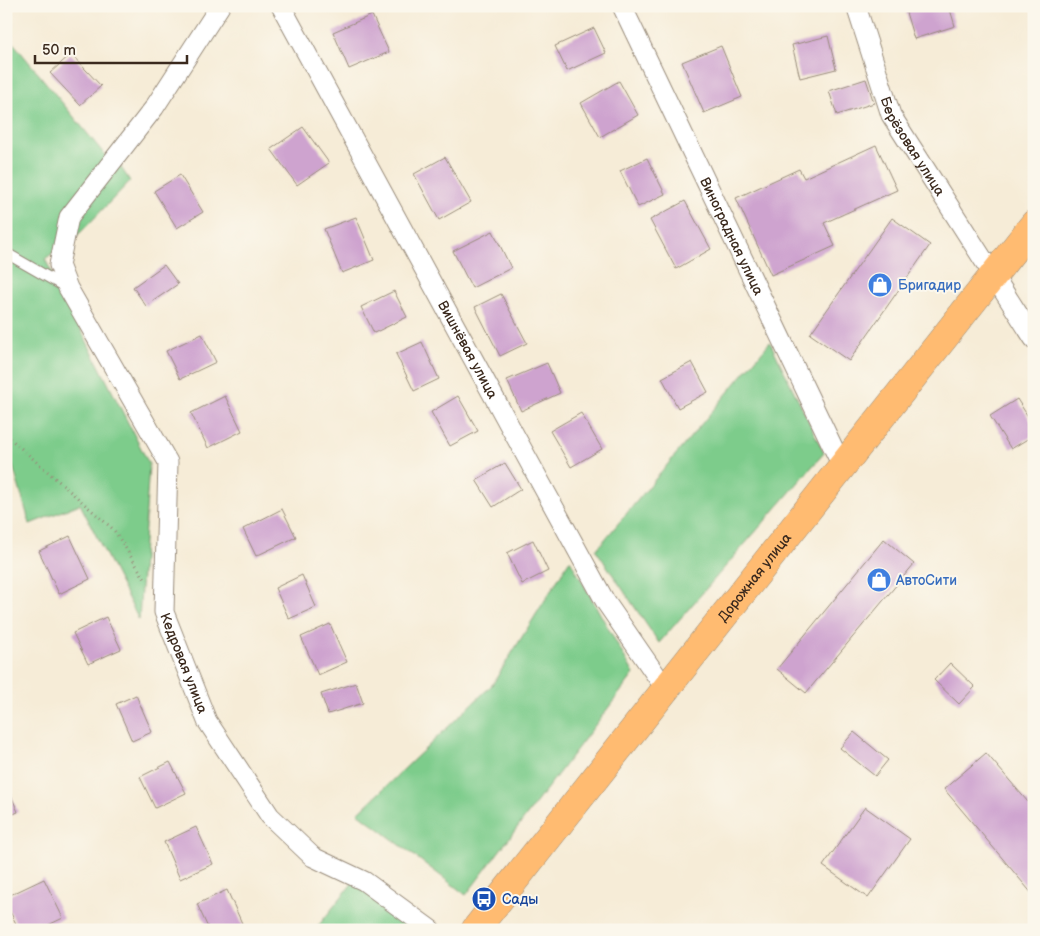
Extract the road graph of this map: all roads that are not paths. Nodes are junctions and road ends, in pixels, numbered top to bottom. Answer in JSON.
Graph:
{"nodes":[{"id":1,"x":220,"y":6,"type":"edge"},
{"id":2,"x":281,"y":6,"type":"edge"},
{"id":3,"x":622,"y":6,"type":"edge"},
{"id":4,"x":856,"y":6,"type":"edge"},
{"id":5,"x":1034,"y":224,"type":"edge"},
{"id":6,"x":6,"y":253,"type":"edge"},
{"id":7,"x":992,"y":276,"type":"junction"},
{"id":8,"x":68,"y":288,"type":"junction"},
{"id":9,"x":1034,"y":339,"type":"edge"},
{"id":10,"x":842,"y":466,"type":"junction"},
{"id":11,"x":665,"y":688,"type":"junction"},
{"id":12,"x":431,"y":930,"type":"edge"},
{"id":13,"x":475,"y":930,"type":"edge"}],
"edges":[{"from":1,"to":8,"type":"street","name":"Кедровая улица"},
{"from":2,"to":11,"type":"street","name":"Вишнёвая улица"},
{"from":3,"to":10,"type":"street","name":"Виноградная улица"},
{"from":4,"to":7,"type":"street","name":"Берёзовая улица"},
{"from":5,"to":7,"type":"main road","name":"Дорожная улица"},
{"from":6,"to":8,"type":"lane"},
{"from":7,"to":9,"type":"street","name":"Берёзовая улица"},
{"from":7,"to":10,"type":"main road","name":"Дорожная улица"},
{"from":8,"to":12,"type":"street","name":"Кедровая улица"},
{"from":10,"to":11,"type":"main road","name":"Дорожная улица"},
{"from":11,"to":13,"type":"main road","name":"Дорожная улица"}]}
